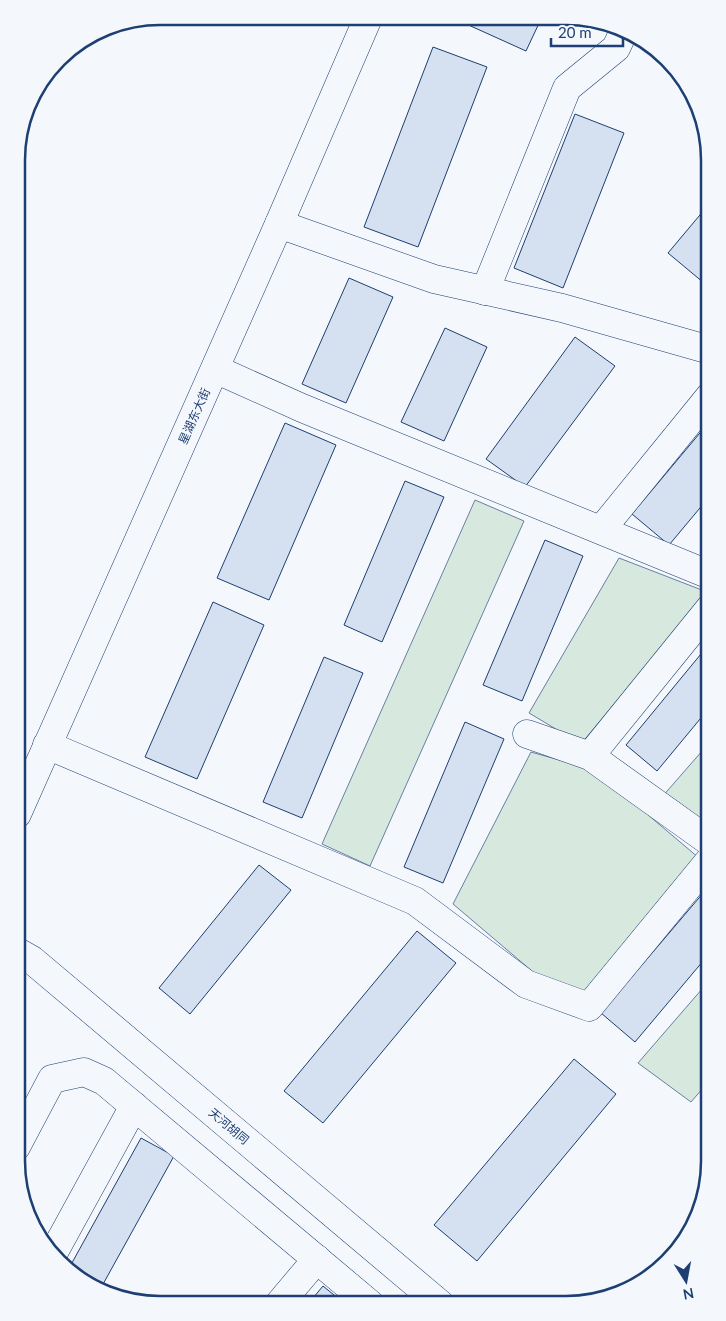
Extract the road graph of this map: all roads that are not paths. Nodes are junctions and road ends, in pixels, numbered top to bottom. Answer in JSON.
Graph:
{"nodes":[{"id":1,"x":365,"y":25,"type":"edge"},
{"id":2,"x":621,"y":37,"type":"edge"},
{"id":3,"x":279,"y":224,"type":"junction"},
{"id":4,"x":485,"y":291,"type":"junction"},
{"id":5,"x":701,"y":347,"type":"edge"},
{"id":6,"x":214,"y":369,"type":"junction"},
{"id":7,"x":701,"y":407,"type":"edge"},
{"id":8,"x":601,"y":530,"type":"junction"},
{"id":9,"x":701,"y":571,"type":"edge"},
{"id":10,"x":701,"y":619,"type":"edge"},
{"id":11,"x":528,"y":734,"type":"dead end"},
{"id":12,"x":47,"y":745,"type":"junction"},
{"id":13,"x":590,"y":756,"type":"junction"},
{"id":14,"x":25,"y":796,"type":"edge"},
{"id":15,"x":701,"y":836,"type":"edge"},
{"id":16,"x":701,"y":871,"type":"edge"},
{"id":17,"x":25,"y":956,"type":"edge"},
{"id":18,"x":134,"y":1106,"type":"junction"},
{"id":19,"x":25,"y":1130,"type":"edge"},
{"id":20,"x":57,"y":1247,"type":"edge"},
{"id":21,"x":316,"y":1259,"type":"junction"},
{"id":22,"x":286,"y":1296,"type":"edge"},
{"id":23,"x":360,"y":1296,"type":"edge"},
{"id":24,"x":431,"y":1296,"type":"edge"}],
"edges":[{"from":1,"to":3,"type":"street","name":"星湖东大街"},
{"from":2,"to":4,"type":"street"},
{"from":3,"to":4,"type":"street"},
{"from":3,"to":6,"type":"street","name":"星湖东大街"},
{"from":4,"to":5,"type":"street"},
{"from":6,"to":8,"type":"street"},
{"from":6,"to":12,"type":"street","name":"星湖东大街"},
{"from":7,"to":8,"type":"street"},
{"from":8,"to":9,"type":"street"},
{"from":10,"to":13,"type":"street"},
{"from":11,"to":13,"type":"street"},
{"from":12,"to":14,"type":"street","name":"星湖东大街"},
{"from":12,"to":16,"type":"street"},
{"from":13,"to":15,"type":"street"},
{"from":17,"to":24,"type":"street","name":"天河胡同"},
{"from":18,"to":19,"type":"street"},
{"from":18,"to":20,"type":"street"},
{"from":18,"to":21,"type":"street"},
{"from":21,"to":22,"type":"street"},
{"from":21,"to":23,"type":"street"}]}
